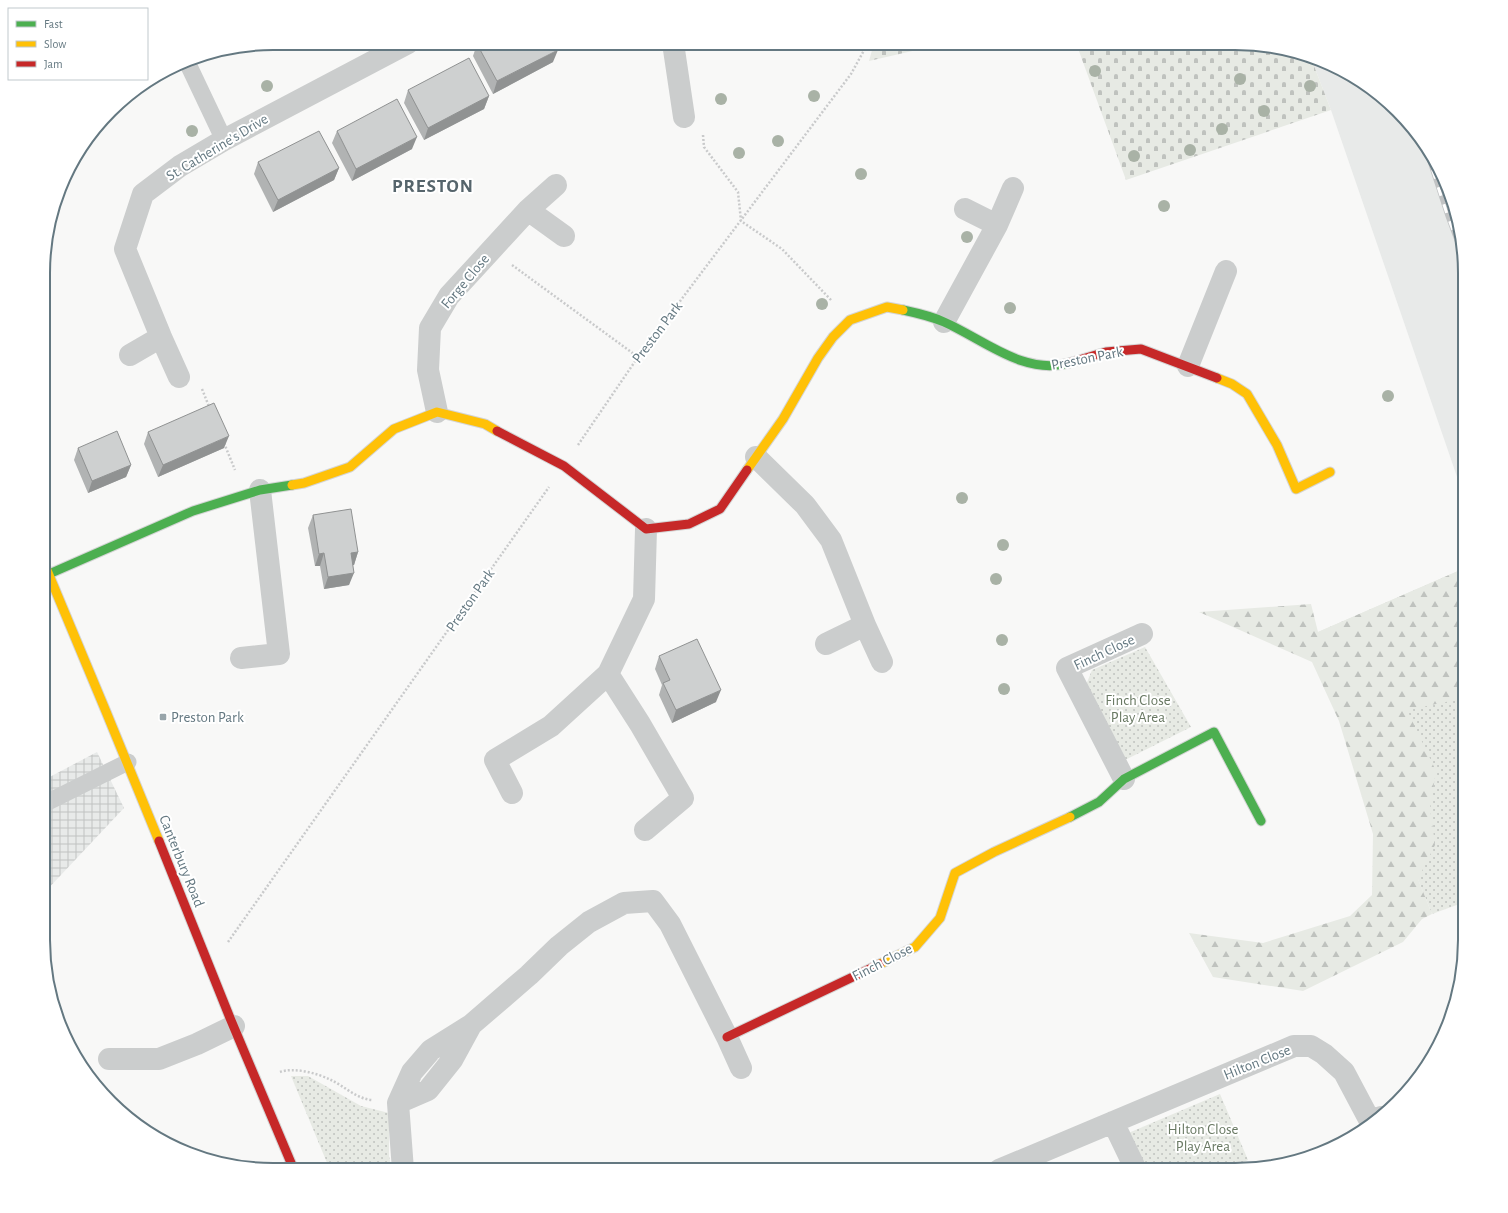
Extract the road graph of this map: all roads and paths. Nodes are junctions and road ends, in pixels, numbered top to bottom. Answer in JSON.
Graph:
{"nodes":[{"id":1,"x":395,"y":50,"type":"edge"},
{"id":2,"x":674,"y":50,"type":"edge"},
{"id":3,"x":864,"y":50,"type":"edge"},
{"id":4,"x":189,"y":66,"type":"edge"},
{"id":5,"x":684,"y":117,"type":"joint"},
{"id":6,"x":224,"y":140,"type":"junction"},
{"id":7,"x":556,"y":185,"type":"dead end"},
{"id":8,"x":1013,"y":188,"type":"dead end"},
{"id":9,"x":965,"y":208,"type":"dead end"},
{"id":10,"x":528,"y":210,"type":"junction"},
{"id":11,"x":741,"y":221,"type":"junction"},
{"id":12,"x":997,"y":225,"type":"junction"},
{"id":13,"x":564,"y":236,"type":"dead end"},
{"id":14,"x":491,"y":250,"type":"junction"},
{"id":15,"x":1226,"y":271,"type":"dead end"},
{"id":16,"x":850,"y":320,"type":"junction"},
{"id":17,"x":944,"y":322,"type":"junction"},
{"id":18,"x":161,"y":337,"type":"junction"},
{"id":19,"x":130,"y":355,"type":"dead end"},
{"id":20,"x":638,"y":357,"type":"junction"},
{"id":21,"x":1188,"y":366,"type":"junction"},
{"id":22,"x":179,"y":377,"type":"joint"},
{"id":23,"x":211,"y":411,"type":"edge"},
{"id":24,"x":437,"y":412,"type":"junction"},
{"id":25,"x":223,"y":439,"type":"edge"},
{"id":26,"x":756,"y":457,"type":"junction"},
{"id":27,"x":564,"y":466,"type":"junction"},
{"id":28,"x":1330,"y":472,"type":"dead end"},
{"id":29,"x":253,"y":492,"type":"junction"},
{"id":30,"x":646,"y":529,"type":"junction"},
{"id":31,"x":50,"y":574,"type":"edge"},
{"id":32,"x":50,"y":576,"type":"edge"},
{"id":33,"x":864,"y":625,"type":"junction"},
{"id":34,"x":1142,"y":634,"type":"dead end"},
{"id":35,"x":826,"y":644,"type":"dead end"},
{"id":36,"x":241,"y":658,"type":"dead end"},
{"id":37,"x":882,"y":662,"type":"dead end"},
{"id":38,"x":608,"y":674,"type":"junction"},
{"id":39,"x":128,"y":762,"type":"junction"},
{"id":40,"x":1124,"y":779,"type":"junction"},
{"id":41,"x":512,"y":793,"type":"dead end"},
{"id":42,"x":50,"y":801,"type":"edge"},
{"id":43,"x":1262,"y":821,"type":"dead end"},
{"id":44,"x":645,"y":830,"type":"dead end"},
{"id":45,"x":210,"y":968,"type":"junction"},
{"id":46,"x":234,"y":1026,"type":"junction"},
{"id":47,"x":727,"y":1037,"type":"junction"},
{"id":48,"x":109,"y":1059,"type":"dead end"},
{"id":49,"x":741,"y":1068,"type":"dead end"},
{"id":50,"x":255,"y":1081,"type":"junction"},
{"id":51,"x":398,"y":1103,"type":"junction"},
{"id":52,"x":1371,"y":1117,"type":"edge"},
{"id":53,"x":1113,"y":1122,"type":"junction"},
{"id":54,"x":291,"y":1163,"type":"edge"},
{"id":55,"x":402,"y":1163,"type":"edge"},
{"id":56,"x":1016,"y":1163,"type":"edge"},
{"id":57,"x":1133,"y":1163,"type":"edge"}],
"edges":[{"from":1,"to":6,"type":"street","name":"St. Catherine's Drive"},
{"from":2,"to":5,"type":"street"},
{"from":3,"to":11,"type":"path","name":"Preston Park"},
{"from":4,"to":6,"type":"lane"},
{"from":5,"to":11,"type":"path"},
{"from":6,"to":18,"type":"street","name":"St. Catherine's Drive"},
{"from":7,"to":10,"type":"street","name":"Forge Close"},
{"from":8,"to":12,"type":"street"},
{"from":9,"to":12,"type":"street"},
{"from":10,"to":13,"type":"street"},
{"from":10,"to":14,"type":"street","name":"Forge Close"},
{"from":11,"to":16,"type":"path"},
{"from":11,"to":20,"type":"path","name":"Preston Park"},
{"from":12,"to":17,"type":"street"},
{"from":14,"to":20,"type":"path"},
{"from":14,"to":24,"type":"street","name":"Forge Close"},
{"from":15,"to":21,"type":"street"},
{"from":16,"to":17,"type":"street","name":"Preston Park"},
{"from":16,"to":26,"type":"street","name":"Preston Park"},
{"from":17,"to":21,"type":"street","name":"Preston Park"},
{"from":18,"to":19,"type":"street"},
{"from":18,"to":22,"type":"street","name":"St. Catherine's Drive"},
{"from":20,"to":27,"type":"path","name":"Preston Park"},
{"from":21,"to":28,"type":"street","name":"Preston Park"},
{"from":22,"to":23,"type":"path"},
{"from":24,"to":27,"type":"street"},
{"from":24,"to":29,"type":"street"},
{"from":25,"to":29,"type":"path"},
{"from":26,"to":30,"type":"street","name":"Preston Park"},
{"from":26,"to":33,"type":"street"},
{"from":27,"to":30,"type":"street"},
{"from":27,"to":45,"type":"path","name":"Preston Park"},
{"from":29,"to":31,"type":"street"},
{"from":29,"to":36,"type":"street"},
{"from":30,"to":38,"type":"street"},
{"from":32,"to":39,"type":"street","name":"Canterbury Road"},
{"from":33,"to":35,"type":"street"},
{"from":33,"to":37,"type":"street"},
{"from":34,"to":40,"type":"street","name":"Finch Close"},
{"from":38,"to":41,"type":"street"},
{"from":38,"to":44,"type":"street"},
{"from":39,"to":42,"type":"lane"},
{"from":39,"to":45,"type":"street","name":"Canterbury Road"},
{"from":40,"to":43,"type":"street","name":"Finch Close"},
{"from":40,"to":47,"type":"street","name":"Finch Close"},
{"from":45,"to":46,"type":"street","name":"Canterbury Road"},
{"from":46,"to":48,"type":"street"},
{"from":46,"to":50,"type":"street","name":"Canterbury Road"},
{"from":47,"to":49,"type":"street"},
{"from":47,"to":51,"type":"street"},
{"from":50,"to":51,"type":"path"},
{"from":50,"to":54,"type":"street","name":"Canterbury Road"},
{"from":51,"to":55,"type":"street"},
{"from":52,"to":53,"type":"street","name":"Hilton Close"},
{"from":53,"to":56,"type":"street","name":"Hilton Close"},
{"from":53,"to":57,"type":"street"}]}
